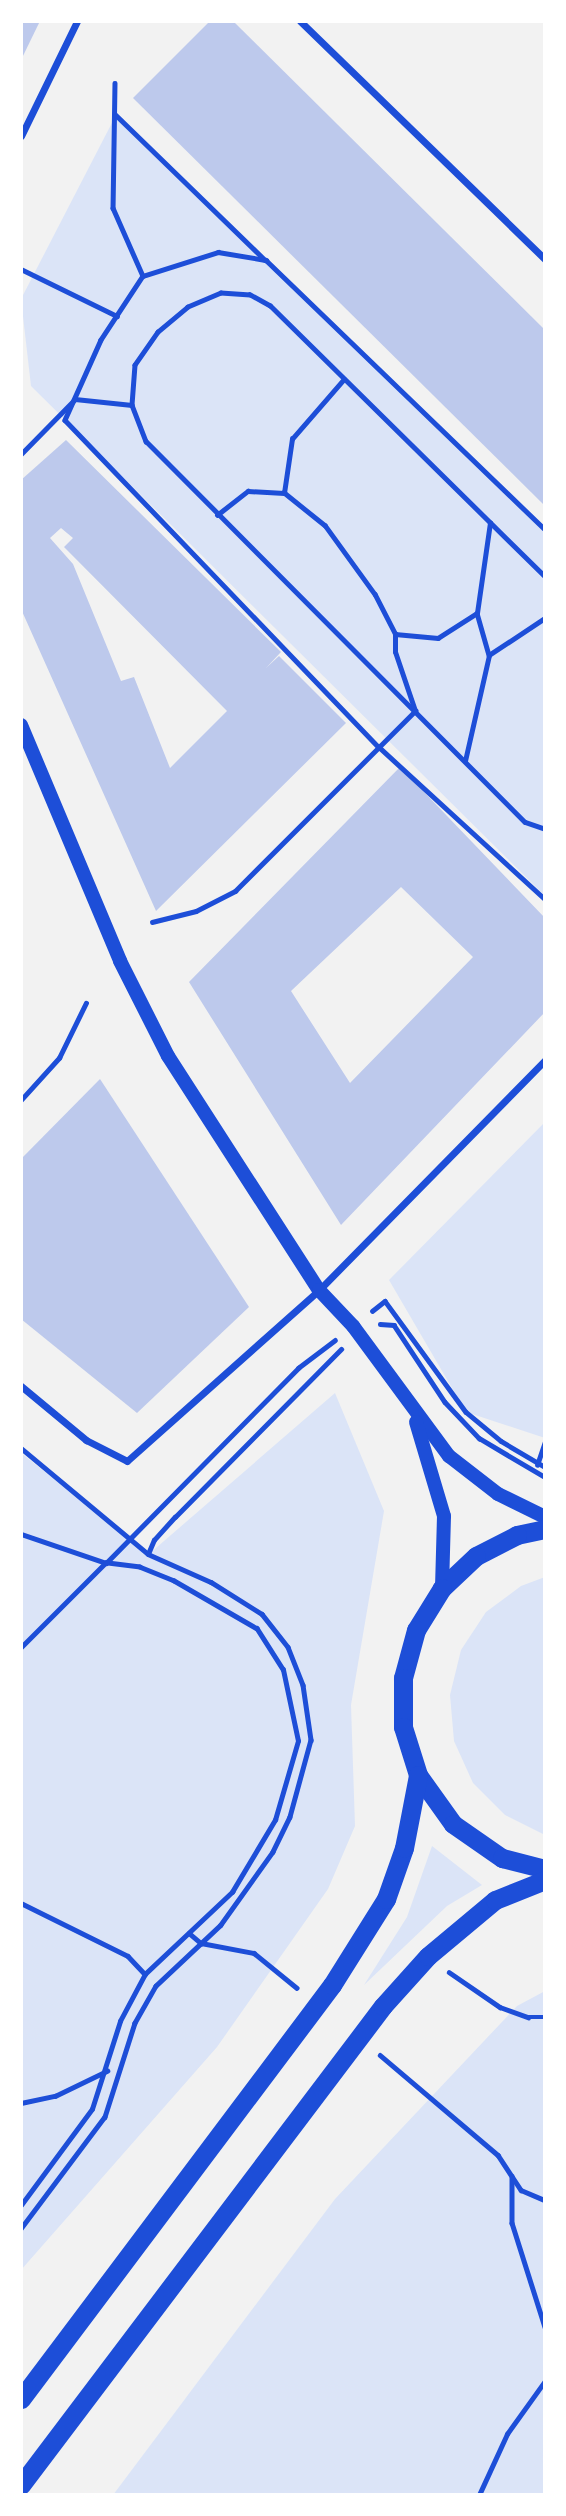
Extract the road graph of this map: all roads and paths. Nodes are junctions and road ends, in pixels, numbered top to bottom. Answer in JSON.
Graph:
{"nodes":[{"id":1,"x":77,"y":21,"type":"edge"},
{"id":2,"x":300,"y":21,"type":"edge"},
{"id":3,"x":115,"y":83,"type":"dead end"},
{"id":4,"x":116,"y":115,"type":"dead end"},
{"id":5,"x":21,"y":135,"type":"edge"},
{"id":6,"x":545,"y":259,"type":"edge"},
{"id":7,"x":266,"y":260,"type":"junction"},
{"id":8,"x":21,"y":269,"type":"edge"},
{"id":9,"x":143,"y":276,"type":"junction"},
{"id":10,"x":117,"y":316,"type":"junction"},
{"id":11,"x":344,"y":379,"type":"junction"},
{"id":12,"x":75,"y":399,"type":"junction"},
{"id":13,"x":132,"y":405,"type":"junction"},
{"id":14,"x":21,"y":454,"type":"edge"},
{"id":15,"x":284,"y":493,"type":"junction"},
{"id":16,"x":217,"y":515,"type":"junction"},
{"id":17,"x":490,"y":523,"type":"junction"},
{"id":18,"x":545,"y":529,"type":"edge"},
{"id":19,"x":545,"y":577,"type":"edge"},
{"id":20,"x":477,"y":614,"type":"junction"},
{"id":21,"x":545,"y":618,"type":"edge"},
{"id":22,"x":395,"y":634,"type":"junction"},
{"id":23,"x":489,"y":655,"type":"junction"},
{"id":24,"x":415,"y":711,"type":"junction"},
{"id":25,"x":21,"y":725,"type":"edge"},
{"id":26,"x":379,"y":747,"type":"junction"},
{"id":27,"x":465,"y":761,"type":"junction"},
{"id":28,"x":545,"y":829,"type":"edge"},
{"id":29,"x":545,"y":899,"type":"edge"},
{"id":30,"x":152,"y":922,"type":"dead end"},
{"id":31,"x":86,"y":1003,"type":"dead end"},
{"id":32,"x":545,"y":1060,"type":"edge"},
{"id":33,"x":21,"y":1100,"type":"edge"},
{"id":34,"x":319,"y":1290,"type":"junction"},
{"id":35,"x":356,"y":1331,"type":"junction"},
{"id":36,"x":21,"y":1386,"type":"edge"},
{"id":37,"x":412,"y":1410,"type":"junction"},
{"id":38,"x":545,"y":1442,"type":"edge"},
{"id":39,"x":21,"y":1448,"type":"edge"},
{"id":40,"x":537,"y":1465,"type":"junction"},
{"id":41,"x":545,"y":1467,"type":"edge"},
{"id":42,"x":545,"y":1477,"type":"edge"},
{"id":43,"x":545,"y":1517,"type":"edge"},
{"id":44,"x":545,"y":1529,"type":"edge"},
{"id":45,"x":21,"y":1534,"type":"edge"},
{"id":46,"x":130,"y":1539,"type":"junction"},
{"id":47,"x":148,"y":1554,"type":"junction"},
{"id":48,"x":106,"y":1563,"type":"junction"},
{"id":49,"x":442,"y":1588,"type":"junction"},
{"id":50,"x":21,"y":1648,"type":"edge"},
{"id":51,"x":418,"y":1775,"type":"junction"},
{"id":52,"x":545,"y":1869,"type":"edge"},
{"id":53,"x":545,"y":1880,"type":"edge"},
{"id":54,"x":21,"y":1903,"type":"edge"},
{"id":55,"x":189,"y":1933,"type":"junction"},
{"id":56,"x":201,"y":1943,"type":"junction"},
{"id":57,"x":254,"y":1953,"type":"dead end"},
{"id":58,"x":428,"y":1956,"type":"junction"},
{"id":59,"x":145,"y":1975,"type":"junction"},
{"id":60,"x":545,"y":2017,"type":"edge"},
{"id":61,"x":108,"y":2070,"type":"junction"},
{"id":62,"x":431,"y":2096,"type":"dead end"},
{"id":63,"x":21,"y":2103,"type":"edge"},
{"id":64,"x":512,"y":2175,"type":"junction"},
{"id":65,"x":545,"y":2200,"type":"edge"},
{"id":66,"x":21,"y":2205,"type":"edge"},
{"id":67,"x":21,"y":2229,"type":"edge"},
{"id":68,"x":545,"y":2327,"type":"edge"},
{"id":69,"x":545,"y":2381,"type":"edge"},
{"id":70,"x":21,"y":2399,"type":"edge"},
{"id":71,"x":21,"y":2485,"type":"edge"},
{"id":72,"x":479,"y":2495,"type":"edge"}],
"edges":[{"from":1,"to":5,"type":"street"},
{"from":2,"to":6,"type":"street"},
{"from":3,"to":9,"type":"path"},
{"from":4,"to":7,"type":"path"},
{"from":7,"to":9,"type":"path"},
{"from":7,"to":18,"type":"path"},
{"from":8,"to":10,"type":"path"},
{"from":9,"to":10,"type":"path"},
{"from":10,"to":12,"type":"path"},
{"from":11,"to":13,"type":"path"},
{"from":11,"to":15,"type":"path"},
{"from":11,"to":17,"type":"path"},
{"from":12,"to":13,"type":"path"},
{"from":12,"to":14,"type":"path"},
{"from":12,"to":26,"type":"path"},
{"from":13,"to":16,"type":"path"},
{"from":15,"to":16,"type":"path"},
{"from":15,"to":22,"type":"path"},
{"from":16,"to":24,"type":"path"},
{"from":17,"to":19,"type":"path"},
{"from":17,"to":20,"type":"path"},
{"from":20,"to":22,"type":"path"},
{"from":20,"to":23,"type":"path"},
{"from":21,"to":23,"type":"path"},
{"from":22,"to":24,"type":"path"},
{"from":23,"to":27,"type":"path"},
{"from":24,"to":26,"type":"path"},
{"from":24,"to":27,"type":"path"},
{"from":25,"to":34,"type":"main road"},
{"from":26,"to":29,"type":"path"},
{"from":26,"to":30,"type":"path"},
{"from":27,"to":28,"type":"path"},
{"from":31,"to":33,"type":"path"},
{"from":32,"to":34,"type":"street"},
{"from":34,"to":35,"type":"main road"},
{"from":34,"to":36,"type":"street"},
{"from":35,"to":37,"type":"main road"},
{"from":35,"to":40,"type":"path"},
{"from":35,"to":42,"type":"path"},
{"from":35,"to":46,"type":"path"},
{"from":35,"to":47,"type":"path"},
{"from":37,"to":43,"type":"main road"},
{"from":37,"to":49,"type":"main road"},
{"from":38,"to":40,"type":"path"},
{"from":39,"to":46,"type":"path"},
{"from":40,"to":41,"type":"path"},
{"from":44,"to":49,"type":"highway"},
{"from":45,"to":48,"type":"path"},
{"from":46,"to":47,"type":"path"},
{"from":46,"to":48,"type":"path"},
{"from":47,"to":56,"type":"path"},
{"from":48,"to":50,"type":"path"},
{"from":48,"to":55,"type":"path"},
{"from":49,"to":51,"type":"highway"},
{"from":51,"to":52,"type":"highway"},
{"from":51,"to":70,"type":"highway"},
{"from":53,"to":58,"type":"highway"},
{"from":54,"to":59,"type":"path"},
{"from":55,"to":56,"type":"path"},
{"from":55,"to":59,"type":"path"},
{"from":56,"to":57,"type":"path"},
{"from":56,"to":67,"type":"path"},
{"from":58,"to":60,"type":"path"},
{"from":58,"to":71,"type":"highway"},
{"from":59,"to":61,"type":"path"},
{"from":61,"to":63,"type":"path"},
{"from":61,"to":66,"type":"path"},
{"from":62,"to":64,"type":"path"},
{"from":64,"to":65,"type":"path"},
{"from":64,"to":68,"type":"path"},
{"from":69,"to":72,"type":"path"}]}
